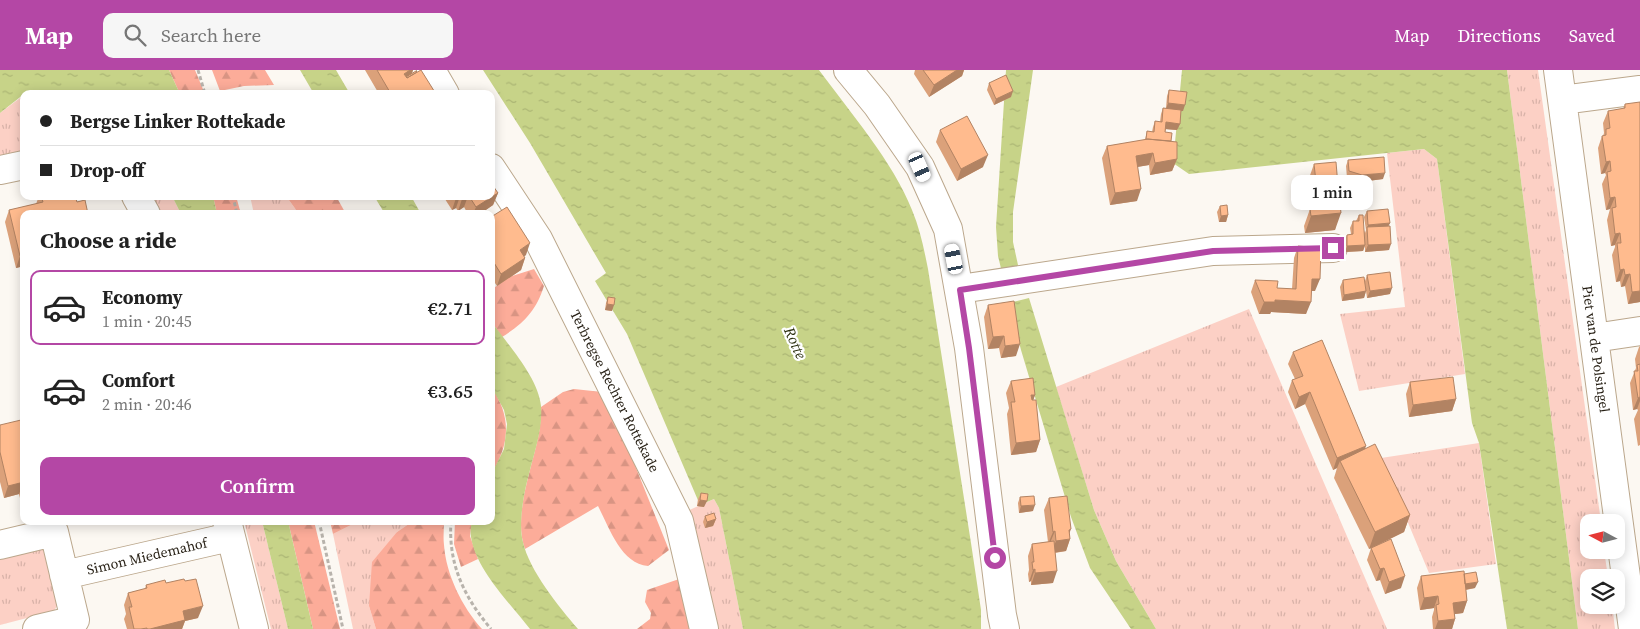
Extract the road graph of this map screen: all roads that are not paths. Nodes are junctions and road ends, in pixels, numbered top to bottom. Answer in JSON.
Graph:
{"nodes":[{"id":1,"x":431,"y":70,"type":"edge"},
{"id":2,"x":848,"y":70,"type":"edge"},
{"id":3,"x":1558,"y":70,"type":"edge"},
{"id":4,"x":444,"y":90,"type":"edge"},
{"id":5,"x":1640,"y":90,"type":"edge"},
{"id":6,"x":1562,"y":100,"type":"junction"},
{"id":7,"x":20,"y":165,"type":"edge"},
{"id":8,"x":0,"y":170,"type":"edge"},
{"id":9,"x":495,"y":174,"type":"edge"},
{"id":10,"x":1333,"y":248,"type":"dead end"},
{"id":11,"x":960,"y":290,"type":"junction"},
{"id":12,"x":1640,"y":331,"type":"edge"},
{"id":13,"x":1594,"y":338,"type":"junction"},
{"id":14,"x":228,"y":529,"type":"edge"},
{"id":15,"x":0,"y":545,"type":"edge"},
{"id":16,"x":1633,"y":570,"type":"edge"},
{"id":17,"x":64,"y":575,"type":"junction"},
{"id":18,"x":37,"y":629,"type":"edge"},
{"id":19,"x":254,"y":629,"type":"edge"},
{"id":20,"x":704,"y":629,"type":"edge"},
{"id":21,"x":1005,"y":629,"type":"edge"},
{"id":22,"x":1634,"y":629,"type":"edge"}],
"edges":[{"from":1,"to":4,"type":"street"},
{"from":2,"to":11,"type":"street"},
{"from":3,"to":6,"type":"street","name":"Piet van de Polsingel"},
{"from":5,"to":6,"type":"street"},
{"from":6,"to":13,"type":"street","name":"Piet van de Polsingel"},
{"from":7,"to":8,"type":"street"},
{"from":9,"to":20,"type":"street","name":"Terbregse Rechter Rottekade"},
{"from":10,"to":11,"type":"street"},
{"from":11,"to":21,"type":"street"},
{"from":12,"to":13,"type":"street"},
{"from":13,"to":16,"type":"street","name":"Piet van de Polsingel"},
{"from":14,"to":17,"type":"street","name":"Simon Miedemahof"},
{"from":14,"to":19,"type":"street"},
{"from":15,"to":17,"type":"street"},
{"from":16,"to":22,"type":"street","name":"Piet van de Polsingel"},
{"from":17,"to":18,"type":"street"}]}
